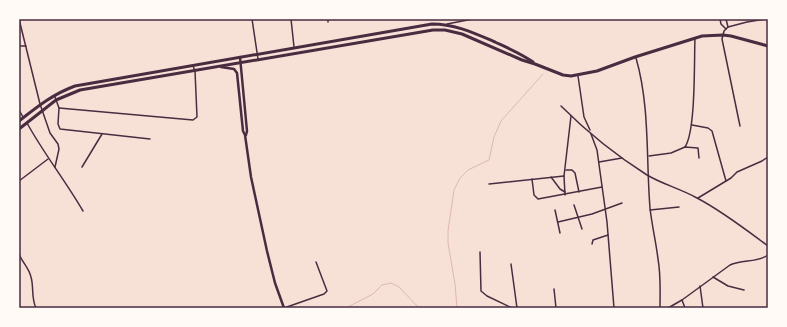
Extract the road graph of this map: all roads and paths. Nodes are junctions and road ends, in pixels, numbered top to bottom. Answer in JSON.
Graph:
{"nodes":[{"id":1,"x":19,"y":19,"type":"edge"},
{"id":2,"x":252,"y":19,"type":"edge"},
{"id":3,"x":291,"y":19,"type":"edge"},
{"id":4,"x":328,"y":19,"type":"edge"},
{"id":5,"x":473,"y":19,"type":"edge"},
{"id":6,"x":720,"y":19,"type":"edge"},
{"id":7,"x":726,"y":19,"type":"edge"},
{"id":8,"x":765,"y":19,"type":"edge"},
{"id":9,"x":746,"y":20,"type":"edge"},
{"id":10,"x":328,"y":22,"type":"dead end"},
{"id":11,"x":445,"y":24,"type":"junction"},
{"id":12,"x":727,"y":28,"type":"junction"},
{"id":13,"x":723,"y":35,"type":"junction"},
{"id":14,"x":694,"y":38,"type":"junction"},
{"id":15,"x":19,"y":46,"type":"edge"},
{"id":16,"x":26,"y":46,"type":"junction"},
{"id":17,"x":768,"y":46,"type":"edge"},
{"id":18,"x":294,"y":47,"type":"junction"},
{"id":19,"x":257,"y":54,"type":"junction"},
{"id":20,"x":240,"y":57,"type":"junction"},
{"id":21,"x":635,"y":57,"type":"junction"},
{"id":22,"x":258,"y":59,"type":"junction"},
{"id":23,"x":242,"y":62,"type":"junction"},
{"id":24,"x":535,"y":64,"type":"junction"},
{"id":25,"x":193,"y":65,"type":"junction"},
{"id":26,"x":220,"y":67,"type":"junction"},
{"id":27,"x":242,"y":70,"type":"junction"},
{"id":28,"x":195,"y":71,"type":"junction"},
{"id":29,"x":236,"y":71,"type":"junction"},
{"id":30,"x":578,"y":76,"type":"junction"},
{"id":31,"x":54,"y":94,"type":"junction"},
{"id":32,"x":56,"y":100,"type":"junction"},
{"id":33,"x":40,"y":104,"type":"junction"},
{"id":34,"x":561,"y":106,"type":"dead end"},
{"id":35,"x":58,"y":108,"type":"junction"},
{"id":36,"x":19,"y":110,"type":"edge"},
{"id":37,"x":43,"y":110,"type":"junction"},
{"id":38,"x":571,"y":115,"type":"junction"},
{"id":39,"x":24,"y":118,"type":"junction"},
{"id":40,"x":19,"y":121,"type":"edge"},
{"id":41,"x":27,"y":122,"type":"junction"},
{"id":42,"x":691,"y":125,"type":"junction"},
{"id":43,"x":740,"y":126,"type":"dead end"},
{"id":44,"x":19,"y":129,"type":"edge"},
{"id":45,"x":590,"y":132,"type":"junction"},
{"id":46,"x":102,"y":134,"type":"junction"},
{"id":47,"x":245,"y":135,"type":"junction"},
{"id":48,"x":150,"y":139,"type":"dead end"},
{"id":49,"x":685,"y":147,"type":"junction"},
{"id":50,"x":649,"y":156,"type":"junction"},
{"id":51,"x":768,"y":157,"type":"edge"},
{"id":52,"x":623,"y":158,"type":"junction"},
{"id":53,"x":699,"y":158,"type":"dead end"},
{"id":54,"x":48,"y":159,"type":"junction"},
{"id":55,"x":598,"y":162,"type":"junction"},
{"id":56,"x":55,"y":167,"type":"junction"},
{"id":57,"x":82,"y":167,"type":"dead end"},
{"id":58,"x":566,"y":170,"type":"junction"},
{"id":59,"x":648,"y":175,"type":"junction"},
{"id":60,"x":564,"y":176,"type":"junction"},
{"id":61,"x":550,"y":177,"type":"junction"},
{"id":62,"x":532,"y":179,"type":"junction"},
{"id":63,"x":19,"y":181,"type":"edge"},
{"id":64,"x":726,"y":181,"type":"junction"},
{"id":65,"x":489,"y":184,"type":"dead end"},
{"id":66,"x":602,"y":187,"type":"junction"},
{"id":67,"x":565,"y":192,"type":"junction"},
{"id":68,"x":579,"y":192,"type":"junction"},
{"id":69,"x":565,"y":195,"type":"junction"},
{"id":70,"x":698,"y":198,"type":"junction"},
{"id":71,"x":622,"y":203,"type":"dead end"},
{"id":72,"x":574,"y":205,"type":"dead end"},
{"id":73,"x":679,"y":207,"type":"dead end"},
{"id":74,"x":605,"y":209,"type":"junction"},
{"id":75,"x":555,"y":210,"type":"dead end"},
{"id":76,"x":650,"y":210,"type":"junction"},
{"id":77,"x":83,"y":211,"type":"dead end"},
{"id":78,"x":578,"y":218,"type":"junction"},
{"id":79,"x":558,"y":222,"type":"junction"},
{"id":80,"x":582,"y":229,"type":"dead end"},
{"id":81,"x":560,"y":233,"type":"dead end"},
{"id":82,"x":608,"y":235,"type":"junction"},
{"id":83,"x":592,"y":244,"type":"dead end"},
{"id":84,"x":768,"y":246,"type":"edge"},
{"id":85,"x":480,"y":252,"type":"dead end"},
{"id":86,"x":19,"y":254,"type":"edge"},
{"id":87,"x":768,"y":256,"type":"edge"},
{"id":88,"x":316,"y":262,"type":"dead end"},
{"id":89,"x":511,"y":264,"type":"dead end"},
{"id":90,"x":712,"y":277,"type":"junction"},
{"id":91,"x":700,"y":286,"type":"junction"},
{"id":92,"x":554,"y":289,"type":"dead end"},
{"id":93,"x":744,"y":290,"type":"dead end"},
{"id":94,"x":682,"y":300,"type":"junction"},
{"id":95,"x":36,"y":308,"type":"edge"},
{"id":96,"x":284,"y":308,"type":"edge"},
{"id":97,"x":512,"y":308,"type":"edge"},
{"id":98,"x":516,"y":308,"type":"edge"},
{"id":99,"x":556,"y":308,"type":"edge"},
{"id":100,"x":614,"y":308,"type":"edge"},
{"id":101,"x":660,"y":308,"type":"edge"},
{"id":102,"x":668,"y":308,"type":"edge"},
{"id":103,"x":684,"y":308,"type":"edge"},
{"id":104,"x":703,"y":308,"type":"edge"}],
"edges":[{"from":1,"to":16,"type":"street"},
{"from":2,"to":19,"type":"street"},
{"from":3,"to":18,"type":"street"},
{"from":4,"to":10,"type":"street"},
{"from":5,"to":11,"type":"street"},
{"from":6,"to":12,"type":"street"},
{"from":7,"to":12,"type":"street"},
{"from":8,"to":9,"type":"street"},
{"from":9,"to":12,"type":"street"},
{"from":11,"to":18,"type":"main road"},
{"from":11,"to":24,"type":"main road"},
{"from":12,"to":13,"type":"street"},
{"from":13,"to":14,"type":"main road"},
{"from":13,"to":17,"type":"main road"},
{"from":13,"to":43,"type":"street"},
{"from":14,"to":21,"type":"main road"},
{"from":14,"to":42,"type":"street"},
{"from":15,"to":16,"type":"street"},
{"from":16,"to":33,"type":"street"},
{"from":18,"to":19,"type":"main road"},
{"from":19,"to":20,"type":"main road"},
{"from":19,"to":22,"type":"street"},
{"from":20,"to":23,"type":"main road"},
{"from":20,"to":25,"type":"main road"},
{"from":21,"to":30,"type":"main road"},
{"from":21,"to":50,"type":"street"},
{"from":22,"to":23,"type":"main road"},
{"from":22,"to":24,"type":"main road"},
{"from":23,"to":26,"type":"main road"},
{"from":23,"to":27,"type":"main road"},
{"from":24,"to":30,"type":"main road"},
{"from":25,"to":28,"type":"street"},
{"from":25,"to":31,"type":"main road"},
{"from":26,"to":28,"type":"main road"},
{"from":26,"to":29,"type":"main road"},
{"from":27,"to":29,"type":"main road"},
{"from":27,"to":47,"type":"main road"},
{"from":28,"to":32,"type":"main road"},
{"from":28,"to":35,"type":"street"},
{"from":29,"to":47,"type":"main road"},
{"from":30,"to":45,"type":"street"},
{"from":31,"to":32,"type":"street"},
{"from":31,"to":33,"type":"main road"},
{"from":32,"to":35,"type":"street"},
{"from":32,"to":37,"type":"main road"},
{"from":33,"to":37,"type":"street"},
{"from":33,"to":39,"type":"main road"},
{"from":34,"to":38,"type":"street"},
{"from":35,"to":46,"type":"street"},
{"from":36,"to":39,"type":"street"},
{"from":37,"to":41,"type":"main road"},
{"from":37,"to":56,"type":"street"},
{"from":38,"to":45,"type":"street"},
{"from":38,"to":58,"type":"street"},
{"from":39,"to":40,"type":"main road"},
{"from":41,"to":44,"type":"main road"},
{"from":41,"to":54,"type":"street"},
{"from":42,"to":49,"type":"street"},
{"from":42,"to":64,"type":"street"},
{"from":45,"to":52,"type":"street"},
{"from":45,"to":55,"type":"street"},
{"from":46,"to":48,"type":"street"},
{"from":46,"to":57,"type":"street"},
{"from":47,"to":96,"type":"main road"},
{"from":49,"to":50,"type":"street"},
{"from":49,"to":53,"type":"street"},
{"from":50,"to":59,"type":"street"},
{"from":51,"to":64,"type":"street"},
{"from":52,"to":55,"type":"street"},
{"from":52,"to":59,"type":"street"},
{"from":54,"to":56,"type":"street"},
{"from":54,"to":63,"type":"street"},
{"from":55,"to":66,"type":"street"},
{"from":56,"to":77,"type":"street"},
{"from":58,"to":60,"type":"street"},
{"from":58,"to":68,"type":"street"},
{"from":59,"to":70,"type":"street"},
{"from":59,"to":76,"type":"street"},
{"from":60,"to":61,"type":"street"},
{"from":60,"to":67,"type":"street"},
{"from":61,"to":62,"type":"street"},
{"from":61,"to":67,"type":"street"},
{"from":62,"to":65,"type":"street"},
{"from":62,"to":69,"type":"street"},
{"from":64,"to":70,"type":"street"},
{"from":66,"to":68,"type":"street"},
{"from":66,"to":74,"type":"street"},
{"from":67,"to":69,"type":"street"},
{"from":68,"to":69,"type":"street"},
{"from":70,"to":84,"type":"street"},
{"from":71,"to":74,"type":"street"},
{"from":72,"to":78,"type":"street"},
{"from":73,"to":76,"type":"street"},
{"from":74,"to":78,"type":"street"},
{"from":74,"to":82,"type":"street"},
{"from":75,"to":79,"type":"street"},
{"from":76,"to":101,"type":"street"},
{"from":78,"to":79,"type":"street"},
{"from":78,"to":80,"type":"street"},
{"from":79,"to":81,"type":"street"},
{"from":82,"to":83,"type":"street"},
{"from":82,"to":100,"type":"street"},
{"from":85,"to":97,"type":"street"},
{"from":86,"to":95,"type":"street"},
{"from":87,"to":90,"type":"street"},
{"from":88,"to":96,"type":"street"},
{"from":89,"to":98,"type":"street"},
{"from":90,"to":91,"type":"street"},
{"from":90,"to":93,"type":"street"},
{"from":91,"to":94,"type":"street"},
{"from":91,"to":104,"type":"street"},
{"from":92,"to":99,"type":"street"},
{"from":94,"to":102,"type":"street"},
{"from":94,"to":103,"type":"street"}]}
